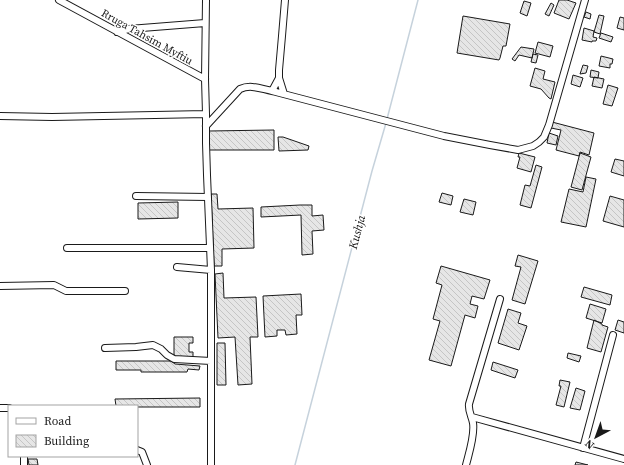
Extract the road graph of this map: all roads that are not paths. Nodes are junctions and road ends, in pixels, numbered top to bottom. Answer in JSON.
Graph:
{"nodes":[{"id":1,"x":59,"y":0,"type":"edge"},
{"id":2,"x":206,"y":0,"type":"edge"},
{"id":3,"x":285,"y":0,"type":"edge"},
{"id":4,"x":584,"y":0,"type":"edge"},
{"id":5,"x":205,"y":23,"type":"junction"},
{"id":6,"x":117,"y":32,"type":"junction"},
{"id":7,"x":279,"y":78,"type":"junction"},
{"id":8,"x":205,"y":79,"type":"junction"},
{"id":9,"x":272,"y":91,"type":"junction"},
{"id":10,"x":284,"y":94,"type":"junction"},
{"id":11,"x":206,"y":114,"type":"junction"},
{"id":12,"x":0,"y":116,"type":"edge"},
{"id":13,"x":206,"y":126,"type":"junction"},
{"id":14,"x":136,"y":196,"type":"dead end"},
{"id":15,"x":208,"y":197,"type":"junction"},
{"id":16,"x":67,"y":248,"type":"dead end"},
{"id":17,"x":210,"y":248,"type":"junction"},
{"id":18,"x":177,"y":267,"type":"dead end"},
{"id":19,"x":211,"y":270,"type":"junction"},
{"id":20,"x":0,"y":286,"type":"edge"},
{"id":21,"x":125,"y":291,"type":"dead end"},
{"id":22,"x":500,"y":299,"type":"dead end"},
{"id":23,"x":614,"y":334,"type":"dead end"},
{"id":24,"x":104,"y":348,"type":"dead end"},
{"id":25,"x":211,"y":361,"type":"junction"},
{"id":26,"x":472,"y":418,"type":"junction"},
{"id":27,"x":583,"y":448,"type":"junction"},
{"id":28,"x":138,"y":450,"type":"edge"},
{"id":29,"x":624,"y":459,"type":"edge"},
{"id":30,"x":147,"y":465,"type":"edge"},
{"id":31,"x":211,"y":465,"type":"edge"},
{"id":32,"x":466,"y":465,"type":"edge"}],
"edges":[{"from":1,"to":6,"type":"street","name":"Rruga Tahsim Myftiu"},
{"from":2,"to":5,"type":"street"},
{"from":3,"to":7,"type":"street"},
{"from":4,"to":10,"type":"street"},
{"from":5,"to":6,"type":"street"},
{"from":5,"to":8,"type":"street"},
{"from":6,"to":8,"type":"street","name":"Rruga Tahsim Myftiu"},
{"from":7,"to":9,"type":"street"},
{"from":7,"to":10,"type":"street"},
{"from":8,"to":11,"type":"street"},
{"from":9,"to":10,"type":"street"},
{"from":9,"to":13,"type":"street"},
{"from":11,"to":12,"type":"street"},
{"from":11,"to":13,"type":"street"},
{"from":13,"to":15,"type":"street"},
{"from":14,"to":15,"type":"street"},
{"from":15,"to":17,"type":"street"},
{"from":16,"to":17,"type":"street"},
{"from":17,"to":19,"type":"street"},
{"from":18,"to":19,"type":"street"},
{"from":19,"to":25,"type":"street"},
{"from":20,"to":21,"type":"street"},
{"from":22,"to":26,"type":"street"},
{"from":23,"to":27,"type":"street"},
{"from":24,"to":25,"type":"street"},
{"from":25,"to":31,"type":"street"},
{"from":26,"to":27,"type":"street"},
{"from":26,"to":32,"type":"street"},
{"from":27,"to":29,"type":"street"},
{"from":28,"to":30,"type":"street"}]}
